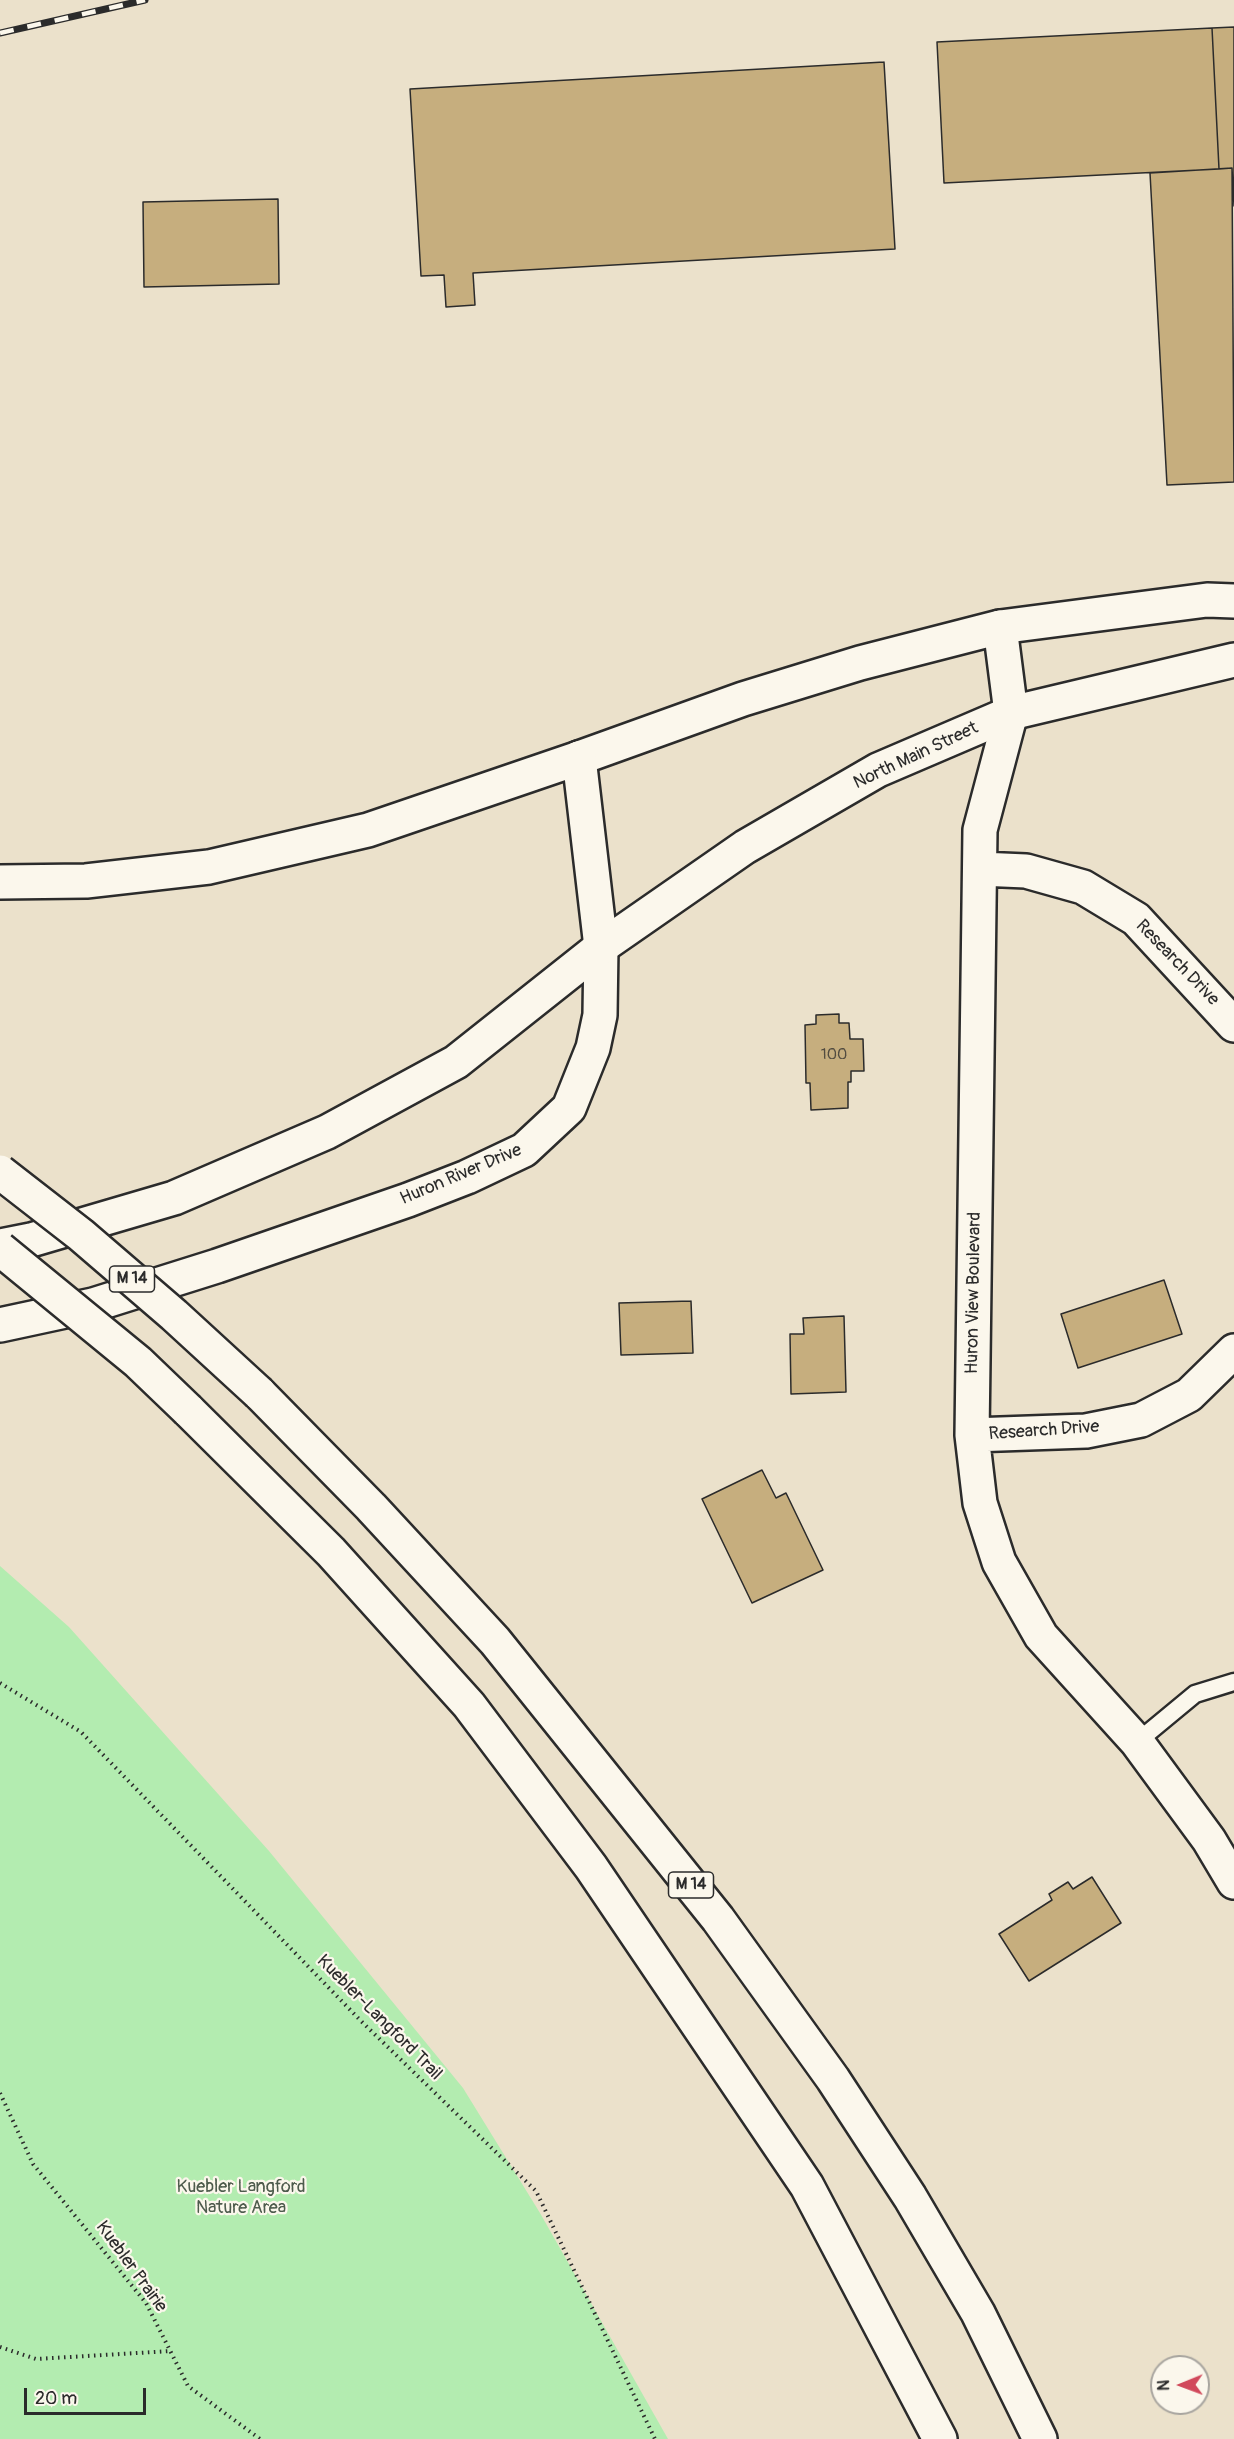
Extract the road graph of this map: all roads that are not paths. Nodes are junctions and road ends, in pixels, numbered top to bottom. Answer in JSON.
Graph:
{"nodes":[{"id":1,"x":1234,"y":601,"type":"edge"},
{"id":2,"x":1000,"y":627,"type":"junction"},
{"id":3,"x":1234,"y":660,"type":"edge"},
{"id":4,"x":1011,"y":713,"type":"junction"},
{"id":5,"x":579,"y":758,"type":"junction"},
{"id":6,"x":980,"y":868,"type":"junction"},
{"id":7,"x":0,"y":882,"type":"edge"},
{"id":8,"x":601,"y":947,"type":"junction"},
{"id":9,"x":1234,"y":1025,"type":"edge"},
{"id":10,"x":0,"y":1172,"type":"edge"},
{"id":11,"x":0,"y":1247,"type":"edge"},
{"id":12,"x":0,"y":1325,"type":"edge"},
{"id":13,"x":1234,"y":1351,"type":"edge"},
{"id":14,"x":972,"y":1435,"type":"junction"},
{"id":15,"x":1234,"y":1682,"type":"edge"},
{"id":16,"x":1137,"y":1742,"type":"junction"},
{"id":17,"x":1234,"y":1882,"type":"edge"},
{"id":18,"x":940,"y":2439,"type":"edge"},
{"id":19,"x":1040,"y":2439,"type":"edge"}],
"edges":[{"from":1,"to":2,"type":"main road"},
{"from":2,"to":4,"type":"main road","name":"Huron View Boulevard"},
{"from":2,"to":5,"type":"main road"},
{"from":3,"to":4,"type":"main road","name":"North Main Street"},
{"from":4,"to":6,"type":"main road","name":"Huron View Boulevard"},
{"from":4,"to":8,"type":"main road","name":"North Main Street"},
{"from":5,"to":7,"type":"main road"},
{"from":5,"to":8,"type":"main road","name":"Huron River Drive"},
{"from":6,"to":9,"type":"main road","name":"Research Drive"},
{"from":6,"to":14,"type":"main road","name":"Huron View Boulevard"},
{"from":8,"to":11,"type":"main road","name":"North Main Street"},
{"from":8,"to":12,"type":"main road","name":"Huron River Drive"},
{"from":10,"to":19,"type":"main road","number":"M 14","bridge":true},
{"from":11,"to":18,"type":"main road","bridge":true},
{"from":13,"to":14,"type":"main road","name":"Research Drive"},
{"from":14,"to":16,"type":"main road","name":"Huron View Boulevard"},
{"from":15,"to":16,"type":"lane"},
{"from":16,"to":17,"type":"main road","name":"Huron View Boulevard"}]}
